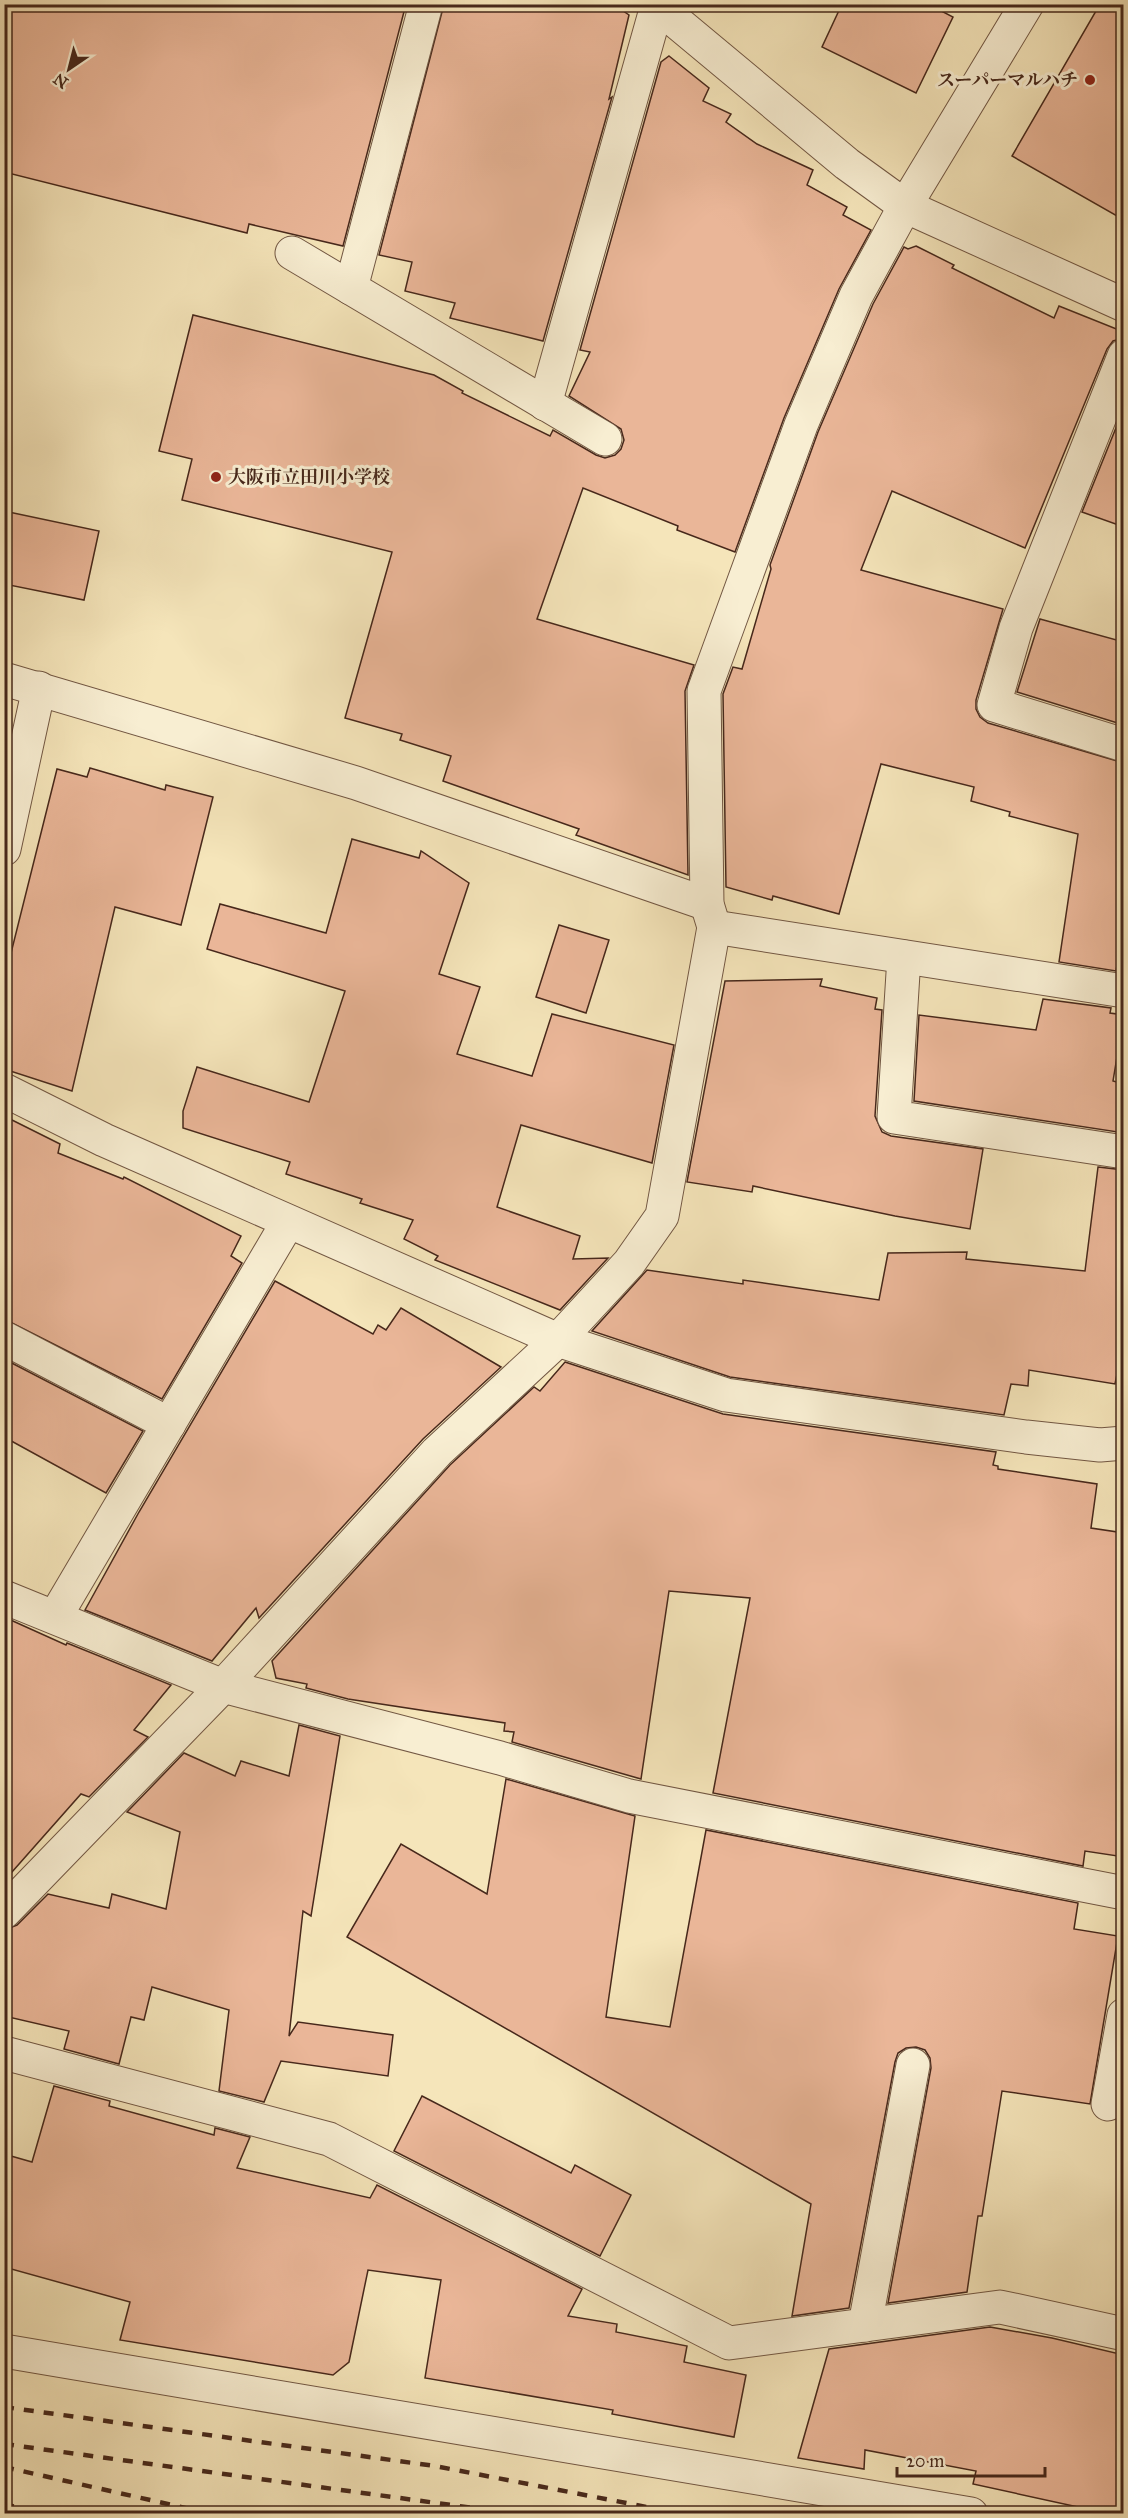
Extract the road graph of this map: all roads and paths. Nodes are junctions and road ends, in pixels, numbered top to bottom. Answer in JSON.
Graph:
{"nodes":[{"id":1,"x":426,"y":4,"type":"edge"},
{"id":2,"x":1027,"y":4,"type":"edge"},
{"id":3,"x":656,"y":5,"type":"edge"},
{"id":4,"x":905,"y":206,"type":"junction"},
{"id":5,"x":292,"y":253,"type":"dead end"},
{"id":6,"x":351,"y":288,"type":"junction"},
{"id":7,"x":1124,"y":305,"type":"edge"},
{"id":8,"x":1124,"y":356,"type":"edge"},
{"id":9,"x":545,"y":404,"type":"junction"},
{"id":10,"x":605,"y":439,"type":"dead end"},
{"id":11,"x":4,"y":679,"type":"edge"},
{"id":12,"x":39,"y":687,"type":"junction"},
{"id":13,"x":1124,"y":745,"type":"edge"},
{"id":14,"x":4,"y":849,"type":"edge"},
{"id":15,"x":711,"y":915,"type":"junction"},
{"id":16,"x":904,"y":957,"type":"junction"},
{"id":17,"x":1124,"y":991,"type":"edge"},
{"id":18,"x":4,"y":1090,"type":"edge"},
{"id":19,"x":1124,"y":1152,"type":"edge"},
{"id":20,"x":288,"y":1222,"type":"junction"},
{"id":21,"x":4,"y":1338,"type":"edge"},
{"id":22,"x":558,"y":1340,"type":"junction"},
{"id":23,"x":169,"y":1424,"type":"junction"},
{"id":24,"x":1124,"y":1443,"type":"edge"},
{"id":25,"x":4,"y":1597,"type":"edge"},
{"id":26,"x":55,"y":1617,"type":"junction"},
{"id":27,"x":223,"y":1686,"type":"junction"},
{"id":28,"x":1124,"y":1893,"type":"edge"},
{"id":29,"x":4,"y":1912,"type":"edge"},
{"id":30,"x":1124,"y":2015,"type":"edge"},
{"id":31,"x":4,"y":2053,"type":"edge"},
{"id":32,"x":913,"y":2065,"type":"dead end"},
{"id":33,"x":1108,"y":2104,"type":"dead end"},
{"id":34,"x":865,"y":2325,"type":"junction"},
{"id":35,"x":1124,"y":2334,"type":"edge"},
{"id":36,"x":4,"y":2351,"type":"edge"},
{"id":37,"x":971,"y":2514,"type":"edge"}],
"edges":[{"from":1,"to":6,"type":"street"},
{"from":2,"to":4,"type":"street"},
{"from":3,"to":4,"type":"street"},
{"from":3,"to":9,"type":"street"},
{"from":4,"to":7,"type":"street"},
{"from":4,"to":15,"type":"street"},
{"from":5,"to":6,"type":"street"},
{"from":6,"to":9,"type":"street"},
{"from":8,"to":13,"type":"street"},
{"from":9,"to":10,"type":"street"},
{"from":11,"to":12,"type":"street"},
{"from":12,"to":14,"type":"street"},
{"from":12,"to":15,"type":"street"},
{"from":15,"to":16,"type":"street"},
{"from":15,"to":22,"type":"street"},
{"from":16,"to":17,"type":"street"},
{"from":16,"to":19,"type":"street"},
{"from":18,"to":20,"type":"street"},
{"from":20,"to":22,"type":"street"},
{"from":20,"to":23,"type":"street"},
{"from":21,"to":23,"type":"street"},
{"from":22,"to":24,"type":"street"},
{"from":22,"to":27,"type":"street"},
{"from":23,"to":26,"type":"street"},
{"from":25,"to":26,"type":"street"},
{"from":26,"to":27,"type":"street"},
{"from":27,"to":28,"type":"street"},
{"from":27,"to":29,"type":"street"},
{"from":30,"to":33,"type":"street"},
{"from":31,"to":34,"type":"street"},
{"from":32,"to":34,"type":"street"},
{"from":34,"to":35,"type":"street"},
{"from":36,"to":37,"type":"street"}]}
